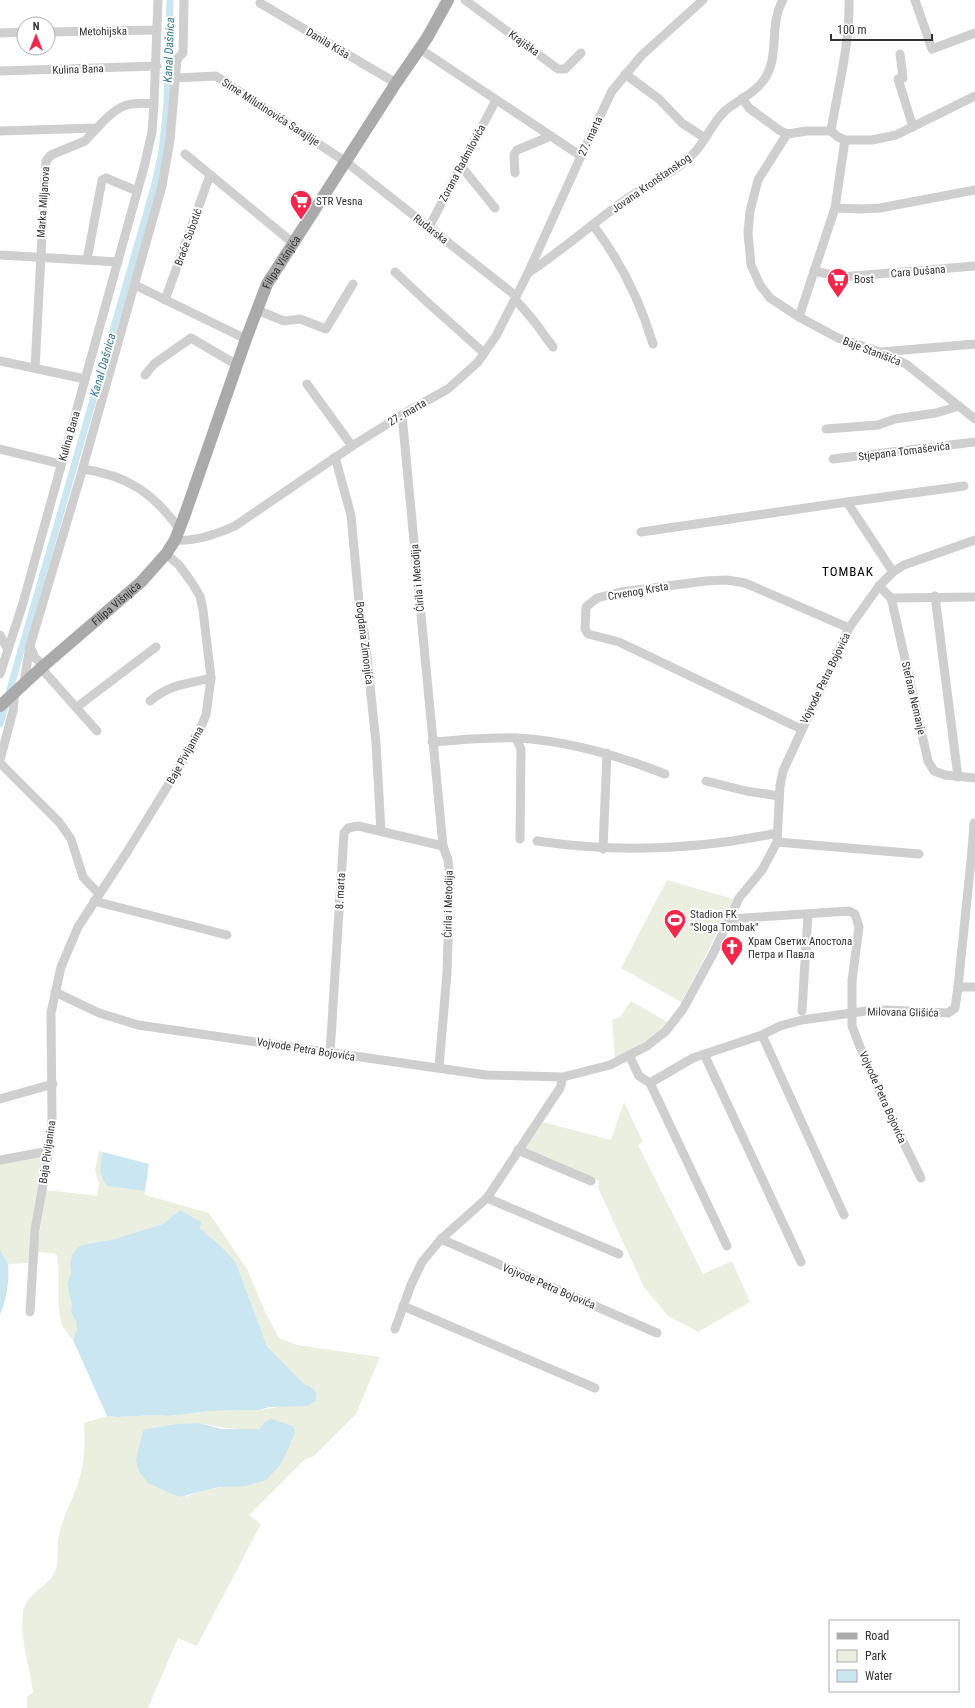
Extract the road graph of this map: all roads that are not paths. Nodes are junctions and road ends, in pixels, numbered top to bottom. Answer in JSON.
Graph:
{"nodes":[{"id":1,"x":158,"y":0,"type":"edge"},
{"id":2,"x":184,"y":0,"type":"edge"},
{"id":3,"x":448,"y":0,"type":"edge"},
{"id":4,"x":465,"y":0,"type":"edge"},
{"id":5,"x":703,"y":0,"type":"edge"},
{"id":6,"x":783,"y":0,"type":"edge"},
{"id":7,"x":849,"y":0,"type":"edge"},
{"id":8,"x":916,"y":0,"type":"edge"},
{"id":9,"x":260,"y":3,"type":"dead end"},
{"id":10,"x":157,"y":30,"type":"junction"},
{"id":11,"x":16,"y":32,"type":"edge"},
{"id":12,"x":56,"y":32,"type":"edge"},
{"id":13,"x":0,"y":33,"type":"edge"},
{"id":14,"x":975,"y":33,"type":"edge"},
{"id":15,"x":420,"y":49,"type":"junction"},
{"id":16,"x":581,"y":52,"type":"dead end"},
{"id":17,"x":900,"y":54,"type":"dead end"},
{"id":18,"x":157,"y":66,"type":"junction"},
{"id":19,"x":0,"y":71,"type":"edge"},
{"id":20,"x":625,"y":74,"type":"junction"},
{"id":21,"x":176,"y":78,"type":"junction"},
{"id":22,"x":396,"y":83,"type":"junction"},
{"id":23,"x":975,"y":96,"type":"edge"},
{"id":24,"x":742,"y":98,"type":"junction"},
{"id":25,"x":496,"y":100,"type":"junction"},
{"id":26,"x":154,"y":104,"type":"junction"},
{"id":27,"x":913,"y":127,"type":"junction"},
{"id":28,"x":97,"y":128,"type":"junction"},
{"id":29,"x":0,"y":131,"type":"edge"},
{"id":30,"x":830,"y":131,"type":"junction"},
{"id":31,"x":787,"y":134,"type":"junction"},
{"id":32,"x":551,"y":136,"type":"junction"},
{"id":33,"x":705,"y":138,"type":"junction"},
{"id":34,"x":845,"y":140,"type":"junction"},
{"id":35,"x":185,"y":154,"type":"dead end"},
{"id":36,"x":581,"y":156,"type":"junction"},
{"id":37,"x":346,"y":162,"type":"junction"},
{"id":38,"x":461,"y":166,"type":"junction"},
{"id":39,"x":514,"y":173,"type":"dead end"},
{"id":40,"x":210,"y":175,"type":"junction"},
{"id":41,"x":975,"y":190,"type":"edge"},
{"id":42,"x":137,"y":191,"type":"junction"},
{"id":43,"x":495,"y":208,"type":"dead end"},
{"id":44,"x":835,"y":208,"type":"junction"},
{"id":45,"x":593,"y":225,"type":"junction"},
{"id":46,"x":429,"y":227,"type":"junction"},
{"id":47,"x":293,"y":243,"type":"junction"},
{"id":48,"x":0,"y":255,"type":"edge"},
{"id":49,"x":40,"y":257,"type":"junction"},
{"id":50,"x":86,"y":260,"type":"junction"},
{"id":51,"x":118,"y":262,"type":"junction"},
{"id":52,"x":975,"y":266,"type":"edge"},
{"id":53,"x":395,"y":272,"type":"dead end"},
{"id":54,"x":528,"y":272,"type":"junction"},
{"id":55,"x":814,"y":272,"type":"junction"},
{"id":56,"x":353,"y":284,"type":"dead end"},
{"id":57,"x":134,"y":285,"type":"junction"},
{"id":58,"x":515,"y":297,"type":"junction"},
{"id":59,"x":165,"y":300,"type":"junction"},
{"id":60,"x":257,"y":310,"type":"junction"},
{"id":61,"x":799,"y":317,"type":"junction"},
{"id":62,"x":246,"y":339,"type":"junction"},
{"id":63,"x":653,"y":344,"type":"dead end"},
{"id":64,"x":975,"y":344,"type":"edge"},
{"id":65,"x":553,"y":347,"type":"dead end"},
{"id":66,"x":880,"y":352,"type":"junction"},
{"id":67,"x":484,"y":353,"type":"junction"},
{"id":68,"x":0,"y":361,"type":"edge"},
{"id":69,"x":237,"y":365,"type":"junction"},
{"id":70,"x":34,"y":368,"type":"junction"},
{"id":71,"x":145,"y":375,"type":"dead end"},
{"id":72,"x":85,"y":379,"type":"junction"},
{"id":73,"x":307,"y":384,"type":"dead end"},
{"id":74,"x":959,"y":406,"type":"junction"},
{"id":75,"x":402,"y":415,"type":"junction"},
{"id":76,"x":975,"y":419,"type":"edge"},
{"id":77,"x":826,"y":429,"type":"dead end"},
{"id":78,"x":975,"y":442,"type":"edge"},
{"id":79,"x":352,"y":446,"type":"junction"},
{"id":80,"x":0,"y":449,"type":"edge"},
{"id":81,"x":335,"y":458,"type":"junction"},
{"id":82,"x":833,"y":459,"type":"dead end"},
{"id":83,"x":61,"y":464,"type":"junction"},
{"id":84,"x":83,"y":469,"type":"junction"},
{"id":85,"x":964,"y":486,"type":"dead end"},
{"id":86,"x":847,"y":502,"type":"junction"},
{"id":87,"x":641,"y":532,"type":"dead end"},
{"id":88,"x":177,"y":535,"type":"junction"},
{"id":89,"x":975,"y":540,"type":"edge"},
{"id":90,"x":166,"y":554,"type":"junction"},
{"id":91,"x":893,"y":572,"type":"junction"},
{"id":92,"x":879,"y":586,"type":"junction"},
{"id":93,"x":935,"y":596,"type":"junction"},
{"id":94,"x":975,"y":597,"type":"edge"},
{"id":95,"x":891,"y":598,"type":"junction"},
{"id":96,"x":849,"y":628,"type":"junction"},
{"id":97,"x":0,"y":635,"type":"edge"},
{"id":98,"x":30,"y":646,"type":"junction"},
{"id":99,"x":156,"y":647,"type":"dead end"},
{"id":100,"x":8,"y":650,"type":"junction"},
{"id":101,"x":42,"y":666,"type":"junction"},
{"id":102,"x":0,"y":674,"type":"edge"},
{"id":103,"x":211,"y":678,"type":"junction"},
{"id":104,"x":24,"y":682,"type":"junction"},
{"id":105,"x":15,"y":691,"type":"junction"},
{"id":106,"x":150,"y":701,"type":"dead end"},
{"id":107,"x":0,"y":706,"type":"edge"},
{"id":108,"x":77,"y":707,"type":"junction"},
{"id":109,"x":801,"y":729,"type":"junction"},
{"id":110,"x":97,"y":731,"type":"dead end"},
{"id":111,"x":516,"y":738,"type":"junction"},
{"id":112,"x":432,"y":742,"type":"junction"},
{"id":113,"x":607,"y":753,"type":"junction"},
{"id":114,"x":0,"y":762,"type":"edge"},
{"id":115,"x":665,"y":774,"type":"dead end"},
{"id":116,"x":958,"y":777,"type":"junction"},
{"id":117,"x":975,"y":778,"type":"edge"},
{"id":118,"x":706,"y":781,"type":"dead end"},
{"id":119,"x":779,"y":796,"type":"junction"},
{"id":120,"x":974,"y":823,"type":"dead end"},
{"id":121,"x":381,"y":831,"type":"junction"},
{"id":122,"x":777,"y":837,"type":"junction"},
{"id":123,"x":520,"y":839,"type":"dead end"},
{"id":124,"x":537,"y":841,"type":"dead end"},
{"id":125,"x":443,"y":846,"type":"junction"},
{"id":126,"x":603,"y":849,"type":"junction"},
{"id":127,"x":974,"y":851,"type":"edge"},
{"id":128,"x":919,"y":854,"type":"dead end"},
{"id":129,"x":96,"y":897,"type":"junction"},
{"id":130,"x":808,"y":914,"type":"junction"},
{"id":131,"x":730,"y":918,"type":"junction"},
{"id":132,"x":227,"y":935,"type":"dead end"},
{"id":133,"x":958,"y":987,"type":"junction"},
{"id":134,"x":975,"y":987,"type":"edge"},
{"id":135,"x":55,"y":992,"type":"junction"},
{"id":136,"x":802,"y":1011,"type":"dead end"},
{"id":137,"x":851,"y":1014,"type":"junction"},
{"id":138,"x":762,"y":1035,"type":"junction"},
{"id":139,"x":330,"y":1053,"type":"junction"},
{"id":140,"x":704,"y":1054,"type":"junction"},
{"id":141,"x":629,"y":1055,"type":"junction"},
{"id":142,"x":439,"y":1067,"type":"junction"},
{"id":143,"x":563,"y":1077,"type":"junction"},
{"id":144,"x":650,"y":1083,"type":"junction"},
{"id":145,"x":53,"y":1084,"type":"junction"},
{"id":146,"x":0,"y":1098,"type":"edge"},
{"id":147,"x":48,"y":1150,"type":"junction"},
{"id":148,"x":518,"y":1150,"type":"junction"},
{"id":149,"x":0,"y":1160,"type":"edge"},
{"id":150,"x":921,"y":1178,"type":"dead end"},
{"id":151,"x":591,"y":1181,"type":"dead end"},
{"id":152,"x":487,"y":1198,"type":"junction"},
{"id":153,"x":844,"y":1215,"type":"dead end"},
{"id":154,"x":441,"y":1240,"type":"junction"},
{"id":155,"x":727,"y":1246,"type":"dead end"},
{"id":156,"x":619,"y":1254,"type":"dead end"},
{"id":157,"x":801,"y":1262,"type":"dead end"},
{"id":158,"x":403,"y":1306,"type":"junction"},
{"id":159,"x":30,"y":1312,"type":"dead end"},
{"id":160,"x":395,"y":1329,"type":"dead end"},
{"id":161,"x":657,"y":1333,"type":"dead end"},
{"id":162,"x":595,"y":1388,"type":"dead end"}],
"edges":[{"from":1,"to":10,"type":"street","name":"Kulina Bana"},
{"from":2,"to":21,"type":"street"},
{"from":3,"to":15,"type":"main road","name":"Filipa Višnjića"},
{"from":4,"to":16,"type":"street","name":"Krajiška"},
{"from":5,"to":20,"type":"street","name":"27. marta"},
{"from":6,"to":24,"type":"street","name":"Jovana Kronštanskog"},
{"from":7,"to":30,"type":"street"},
{"from":8,"to":14,"type":"street"},
{"from":9,"to":22,"type":"street","name":"Danila Kiša"},
{"from":10,"to":12,"type":"street","name":"Metohijska"},
{"from":10,"to":18,"type":"street","name":"Kulina Bana"},
{"from":11,"to":13,"type":"street"},
{"from":15,"to":22,"type":"main road","name":"Filipa Višnjića"},
{"from":15,"to":25,"type":"street"},
{"from":17,"to":27,"type":"street"},
{"from":18,"to":19,"type":"street","name":"Kulina Bana"},
{"from":18,"to":26,"type":"street","name":"Kulina Bana"},
{"from":20,"to":33,"type":"street"},
{"from":20,"to":36,"type":"street","name":"27. marta"},
{"from":21,"to":37,"type":"street","name":"Sime Milutinovića Sarajlije"},
{"from":21,"to":57,"type":"street"},
{"from":22,"to":37,"type":"main road","name":"Filipa Višnjića"},
{"from":23,"to":27,"type":"street"},
{"from":24,"to":31,"type":"street"},
{"from":24,"to":33,"type":"street","name":"Jovana Kronštanskog"},
{"from":25,"to":32,"type":"street"},
{"from":25,"to":38,"type":"street","name":"Zorana Radmilovića"},
{"from":26,"to":28,"type":"street"},
{"from":26,"to":42,"type":"street","name":"Kulina Bana"},
{"from":27,"to":34,"type":"street"},
{"from":28,"to":29,"type":"street"},
{"from":28,"to":49,"type":"street","name":"Marka Miljanova"},
{"from":30,"to":31,"type":"street"},
{"from":30,"to":34,"type":"street"},
{"from":31,"to":61,"type":"street","name":"Baje Stanišića"},
{"from":32,"to":36,"type":"street"},
{"from":32,"to":39,"type":"street"},
{"from":33,"to":45,"type":"street","name":"Jovana Kronštanskog"},
{"from":34,"to":44,"type":"street"},
{"from":35,"to":40,"type":"street"},
{"from":36,"to":54,"type":"street","name":"27. marta"},
{"from":37,"to":46,"type":"street","name":"Rudarska"},
{"from":37,"to":47,"type":"main road","name":"Filipa Višnjića"},
{"from":38,"to":43,"type":"street"},
{"from":38,"to":46,"type":"street","name":"Zorana Radmilovića"},
{"from":40,"to":47,"type":"street"},
{"from":40,"to":59,"type":"street","name":"Braće Subotić"},
{"from":41,"to":44,"type":"street"},
{"from":42,"to":50,"type":"street"},
{"from":42,"to":51,"type":"street","name":"Kulina Bana"},
{"from":44,"to":55,"type":"street"},
{"from":45,"to":54,"type":"street","name":"Jovana Kronštanskog"},
{"from":45,"to":63,"type":"street"},
{"from":46,"to":58,"type":"street","name":"Rudarska"},
{"from":47,"to":60,"type":"main road","name":"Filipa Višnjića"},
{"from":48,"to":49,"type":"street"},
{"from":49,"to":50,"type":"street"},
{"from":49,"to":70,"type":"street","name":"Marka Miljanova"},
{"from":50,"to":51,"type":"street"},
{"from":51,"to":72,"type":"street","name":"Kulina Bana"},
{"from":52,"to":55,"type":"street","name":"Cara Dušana"},
{"from":53,"to":67,"type":"street"},
{"from":54,"to":58,"type":"street","name":"27. marta"},
{"from":55,"to":61,"type":"street"},
{"from":56,"to":60,"type":"street"},
{"from":57,"to":59,"type":"street"},
{"from":57,"to":84,"type":"street"},
{"from":58,"to":65,"type":"street"},
{"from":58,"to":67,"type":"street","name":"27. marta"},
{"from":59,"to":62,"type":"street"},
{"from":60,"to":62,"type":"main road","name":"Filipa Višnjića"},
{"from":61,"to":66,"type":"street","name":"Baje Stanišića"},
{"from":62,"to":69,"type":"main road","name":"Filipa Višnjića"},
{"from":64,"to":66,"type":"street"},
{"from":66,"to":74,"type":"street","name":"Baje Stanišića"},
{"from":67,"to":75,"type":"street","name":"27. marta"},
{"from":68,"to":70,"type":"street"},
{"from":69,"to":71,"type":"street"},
{"from":69,"to":88,"type":"main road","name":"Filipa Višnjića"},
{"from":70,"to":72,"type":"street"},
{"from":72,"to":83,"type":"street","name":"Kulina Bana"},
{"from":73,"to":79,"type":"street"},
{"from":74,"to":76,"type":"street","name":"Baje Stanišića"},
{"from":74,"to":77,"type":"street"},
{"from":75,"to":79,"type":"street","name":"27. marta"},
{"from":75,"to":112,"type":"street","name":"Ćirila i Metodija"},
{"from":78,"to":82,"type":"street","name":"Stjepana Tomaševića"},
{"from":79,"to":81,"type":"street","name":"27. marta"},
{"from":80,"to":83,"type":"street"},
{"from":81,"to":88,"type":"street","name":"27. marta"},
{"from":81,"to":121,"type":"street","name":"Bogdana Zimonjića"},
{"from":83,"to":100,"type":"street","name":"Kulina Bana"},
{"from":84,"to":88,"type":"street"},
{"from":84,"to":98,"type":"street"},
{"from":85,"to":86,"type":"street"},
{"from":86,"to":87,"type":"street"},
{"from":86,"to":91,"type":"street"},
{"from":88,"to":90,"type":"main road","name":"Filipa Višnjića"},
{"from":89,"to":91,"type":"street","name":"Vojvode Petra Bojovića"},
{"from":90,"to":101,"type":"main road","name":"Filipa Višnjića"},
{"from":90,"to":103,"type":"street","name":"Baje Pivljanina"},
{"from":91,"to":92,"type":"street","name":"Vojvode Petra Bojovića"},
{"from":92,"to":95,"type":"street"},
{"from":92,"to":96,"type":"street","name":"Vojvode Petra Bojovića"},
{"from":93,"to":94,"type":"street"},
{"from":93,"to":95,"type":"street"},
{"from":93,"to":116,"type":"street"},
{"from":95,"to":116,"type":"street","name":"Stefana Nemanje"},
{"from":96,"to":109,"type":"street","name":"Vojvode Petra Bojovića"},
{"from":96,"to":109,"type":"street","name":"Crvenog Krsta"},
{"from":97,"to":100,"type":"street"},
{"from":98,"to":101,"type":"street"},
{"from":98,"to":104,"type":"street"},
{"from":99,"to":108,"type":"street"},
{"from":100,"to":102,"type":"street","name":"Kulina Bana"},
{"from":101,"to":104,"type":"main road","name":"Filipa Višnjića"},
{"from":101,"to":108,"type":"street"},
{"from":103,"to":106,"type":"street"},
{"from":103,"to":129,"type":"street","name":"Baje Pivljanina"},
{"from":104,"to":105,"type":"main road","name":"Filipa Višnjića"},
{"from":105,"to":107,"type":"main road","name":"Filipa Višnjića"},
{"from":105,"to":114,"type":"street"},
{"from":108,"to":110,"type":"street"},
{"from":109,"to":119,"type":"street","name":"Vojvode Petra Bojovića"},
{"from":111,"to":112,"type":"street"},
{"from":111,"to":113,"type":"street"},
{"from":111,"to":123,"type":"street"},
{"from":112,"to":125,"type":"street","name":"Ćirila i Metodija"},
{"from":113,"to":115,"type":"street"},
{"from":113,"to":126,"type":"street"},
{"from":114,"to":129,"type":"street"},
{"from":116,"to":117,"type":"street","name":"Stefana Nemanje"},
{"from":118,"to":119,"type":"street"},
{"from":119,"to":122,"type":"street","name":"Vojvode Petra Bojovića"},
{"from":120,"to":127,"type":"street","name":"Milovana Glišića"},
{"from":121,"to":125,"type":"street","name":"8. marta"},
{"from":121,"to":139,"type":"street","name":"8. marta"},
{"from":122,"to":126,"type":"street"},
{"from":122,"to":128,"type":"street"},
{"from":122,"to":131,"type":"street","name":"Vojvode Petra Bojovića"},
{"from":124,"to":126,"type":"street"},
{"from":125,"to":142,"type":"street","name":"Ćirila i Metodija"},
{"from":127,"to":133,"type":"street","name":"Milovana Glišića"},
{"from":129,"to":132,"type":"street"},
{"from":129,"to":135,"type":"street","name":"Baje Pivljanina"},
{"from":130,"to":131,"type":"street","name":"Vojvode Petra Bojovića"},
{"from":130,"to":136,"type":"street"},
{"from":130,"to":137,"type":"street","name":"Vojvode Petra Bojovića"},
{"from":131,"to":141,"type":"street","name":"Vojvode Petra Bojovića"},
{"from":133,"to":134,"type":"street"},
{"from":133,"to":137,"type":"street","name":"Milovana Glišića"},
{"from":135,"to":139,"type":"street","name":"Vojvode Petra Bojovića"},
{"from":135,"to":145,"type":"street","name":"Baja Pivljanina"},
{"from":137,"to":138,"type":"street"},
{"from":137,"to":150,"type":"street","name":"Vojvode Petra Bojovića"},
{"from":138,"to":140,"type":"street"},
{"from":138,"to":153,"type":"street"},
{"from":139,"to":142,"type":"street","name":"Vojvode Petra Bojovića"},
{"from":140,"to":144,"type":"street"},
{"from":140,"to":157,"type":"street"},
{"from":141,"to":143,"type":"street","name":"Vojvode Petra Bojovića"},
{"from":141,"to":144,"type":"street"},
{"from":142,"to":143,"type":"street","name":"Vojvode Petra Bojovića"},
{"from":143,"to":148,"type":"street"},
{"from":144,"to":155,"type":"street"},
{"from":145,"to":146,"type":"street"},
{"from":145,"to":147,"type":"street","name":"Baja Pivljanina"},
{"from":147,"to":149,"type":"street"},
{"from":147,"to":159,"type":"street","name":"Baja Pivljanina"},
{"from":148,"to":151,"type":"street"},
{"from":148,"to":152,"type":"street"},
{"from":152,"to":154,"type":"street"},
{"from":152,"to":156,"type":"street"},
{"from":154,"to":158,"type":"street"},
{"from":154,"to":161,"type":"street","name":"Vojvode Petra Bojovića"},
{"from":158,"to":160,"type":"street"},
{"from":158,"to":162,"type":"street"}]}
